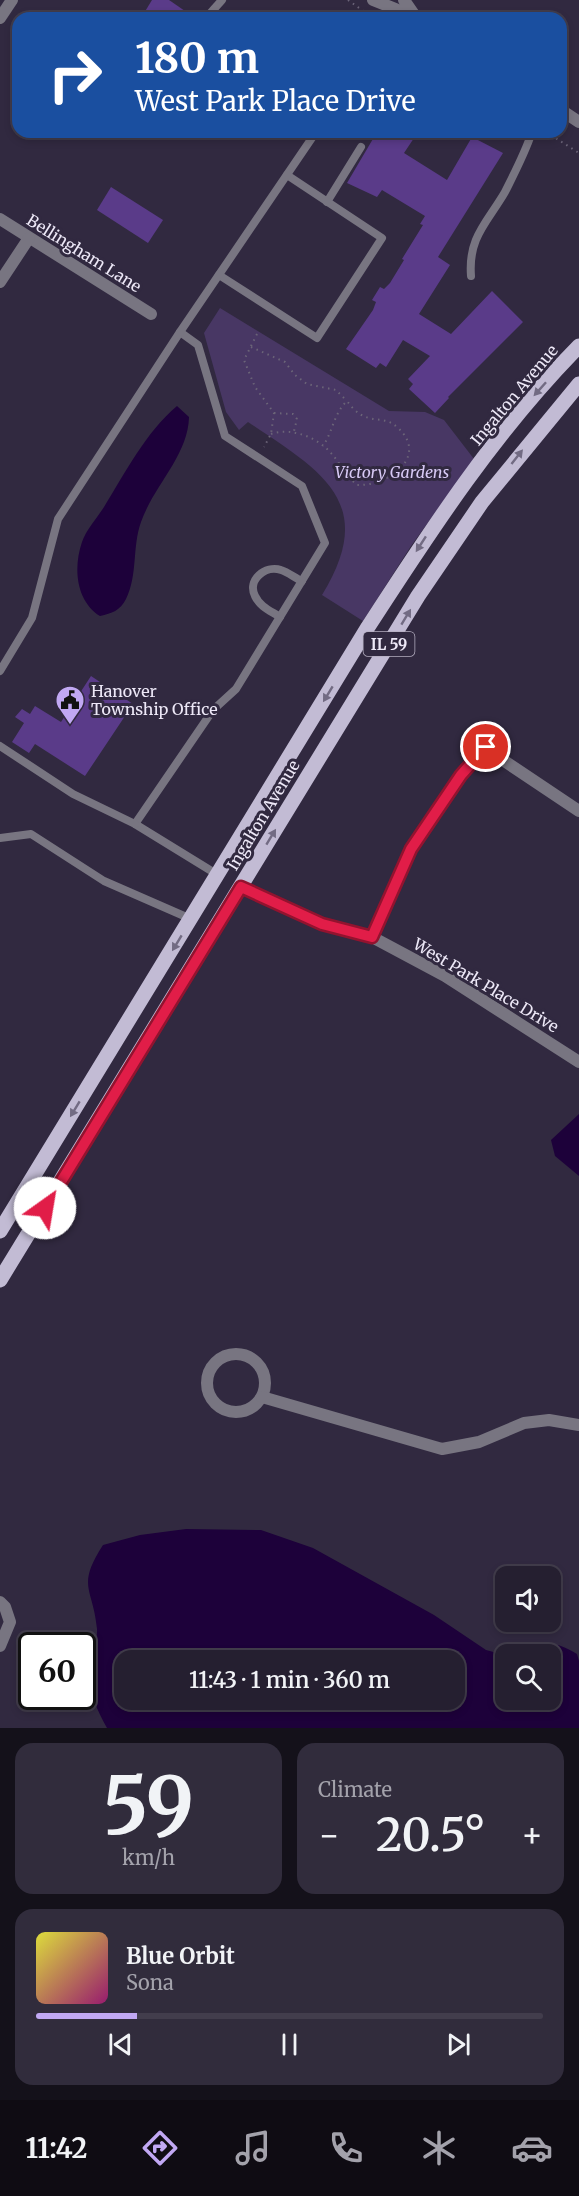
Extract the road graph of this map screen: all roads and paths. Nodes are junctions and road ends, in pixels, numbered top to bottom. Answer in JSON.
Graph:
{"nodes":[{"id":1,"x":12,"y":0,"type":"edge"},
{"id":2,"x":222,"y":0,"type":"edge"},
{"id":3,"x":348,"y":0,"type":"edge"},
{"id":4,"x":373,"y":0,"type":"edge"},
{"id":5,"x":211,"y":12,"type":"edge"},
{"id":6,"x":365,"y":12,"type":"edge"},
{"id":7,"x":400,"y":12,"type":"edge"},
{"id":8,"x":0,"y":18,"type":"edge"},
{"id":9,"x":312,"y":138,"type":"edge"},
{"id":10,"x":529,"y":138,"type":"edge"},
{"id":11,"x":555,"y":138,"type":"edge"},
{"id":12,"x":361,"y":147,"type":"dead end"},
{"id":13,"x":579,"y":153,"type":"edge"},
{"id":14,"x":287,"y":176,"type":"junction"},
{"id":15,"x":327,"y":202,"type":"junction"},
{"id":16,"x":0,"y":219,"type":"edge"},
{"id":17,"x":29,"y":238,"type":"junction"},
{"id":18,"x":219,"y":275,"type":"junction"},
{"id":19,"x":471,"y":276,"type":"dead end"},
{"id":20,"x":0,"y":282,"type":"edge"},
{"id":21,"x":151,"y":314,"type":"dead end"},
{"id":22,"x":180,"y":332,"type":"junction"},
{"id":23,"x":257,"y":334,"type":"dead end"},
{"id":24,"x":250,"y":346,"type":"junction"},
{"id":25,"x":579,"y":346,"type":"edge"},
{"id":26,"x":579,"y":384,"type":"edge"},
{"id":27,"x":347,"y":401,"type":"junction"},
{"id":28,"x":273,"y":413,"type":"junction"},
{"id":29,"x":294,"y":433,"type":"junction"},
{"id":30,"x":271,"y":434,"type":"junction"},
{"id":31,"x":324,"y":446,"type":"junction"},
{"id":32,"x":263,"y":447,"type":"dead end"},
{"id":33,"x":302,"y":581,"type":"junction"},
{"id":34,"x":280,"y":617,"type":"junction"},
{"id":35,"x":0,"y":671,"type":"edge"},
{"id":36,"x":0,"y":746,"type":"edge"},
{"id":37,"x":579,"y":811,"type":"edge"},
{"id":38,"x":135,"y":824,"type":"junction"},
{"id":39,"x":0,"y":838,"type":"edge"},
{"id":40,"x":218,"y":875,"type":"junction"},
{"id":41,"x":241,"y":887,"type":"junction"},
{"id":42,"x":191,"y":920,"type":"junction"},
{"id":43,"x":372,"y":937,"type":"junction"},
{"id":44,"x":579,"y":1062,"type":"edge"},
{"id":45,"x":0,"y":1231,"type":"edge"},
{"id":46,"x":0,"y":1280,"type":"edge"},
{"id":47,"x":262,"y":1396,"type":"junction"},
{"id":48,"x":579,"y":1425,"type":"edge"},
{"id":49,"x":0,"y":1602,"type":"edge"},
{"id":50,"x":0,"y":1646,"type":"edge"}],
"edges":[{"from":1,"to":8,"type":"street"},
{"from":2,"to":5,"type":"lane"},
{"from":3,"to":6,"type":"path"},
{"from":4,"to":7,"type":"street"},
{"from":9,"to":14,"type":"lane"},
{"from":10,"to":19,"type":"lane"},
{"from":11,"to":13,"type":"path"},
{"from":12,"to":15,"type":"lane"},
{"from":14,"to":15,"type":"lane"},
{"from":14,"to":18,"type":"lane"},
{"from":15,"to":18,"type":"lane"},
{"from":16,"to":17,"type":"street","name":"Bellingham Lane"},
{"from":17,"to":20,"type":"street"},
{"from":17,"to":21,"type":"street","name":"Bellingham Lane"},
{"from":18,"to":22,"type":"lane"},
{"from":22,"to":33,"type":"lane"},
{"from":22,"to":35,"type":"lane"},
{"from":23,"to":24,"type":"path"},
{"from":24,"to":27,"type":"path"},
{"from":24,"to":28,"type":"path"},
{"from":25,"to":40,"type":"main road","name":"Ingalton Avenue","number":"IL 59","one_way":true},
{"from":41,"to":26,"type":"main road","name":"Ingalton Avenue","number":"IL 59","one_way":true},
{"from":27,"to":31,"type":"path"},
{"from":27,"to":31,"type":"path"},
{"from":28,"to":29,"type":"path"},
{"from":28,"to":30,"type":"path"},
{"from":29,"to":30,"type":"path"},
{"from":29,"to":31,"type":"path"},
{"from":30,"to":32,"type":"path"},
{"from":33,"to":34,"type":"lane"},
{"from":33,"to":34,"type":"lane"},
{"from":34,"to":38,"type":"lane"},
{"from":36,"to":38,"type":"lane"},
{"from":37,"to":43,"type":"street"},
{"from":38,"to":40,"type":"lane"},
{"from":39,"to":42,"type":"lane"},
{"from":40,"to":41,"type":"main road"},
{"from":40,"to":42,"type":"main road","name":"Ingalton Avenue","number":"IL 59"},
{"from":41,"to":43,"type":"street","name":"West Park Place Drive"},
{"from":41,"to":46,"type":"main road","name":"Ingalton Avenue","number":"IL 59"},
{"from":42,"to":45,"type":"main road","name":"Ingalton Avenue","number":"IL 59","one_way":true},
{"from":43,"to":44,"type":"street","name":"West Park Place Drive"},
{"from":47,"to":47,"type":"street"},
{"from":47,"to":48,"type":"street"},
{"from":49,"to":50,"type":"street"}]}
